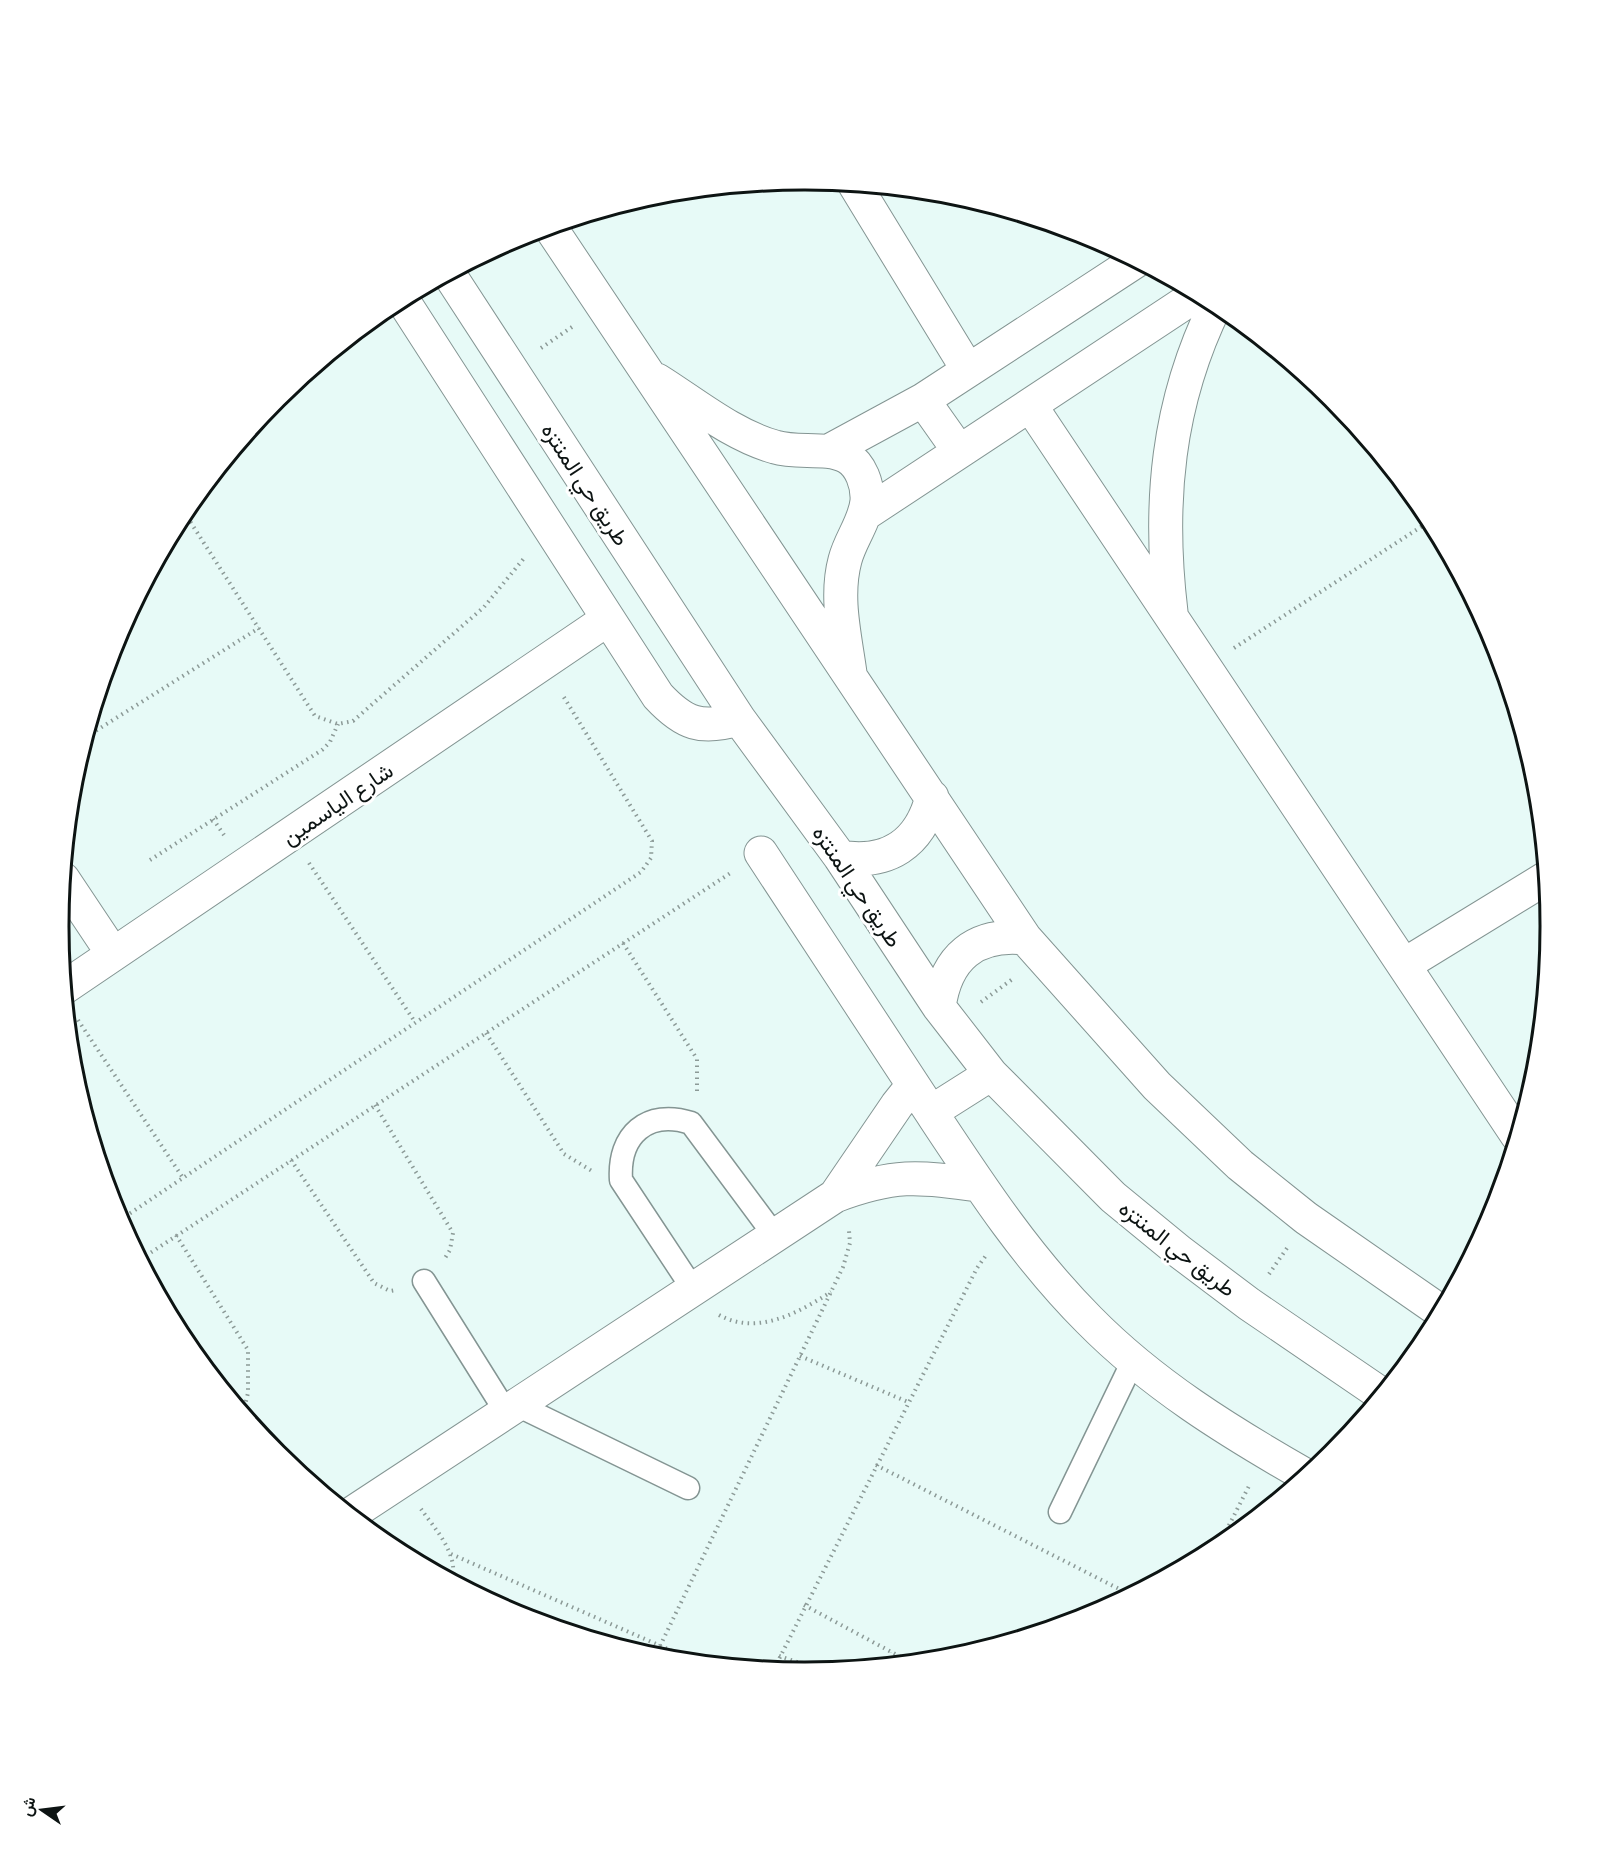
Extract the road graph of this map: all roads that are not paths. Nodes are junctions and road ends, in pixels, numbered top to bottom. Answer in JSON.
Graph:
{"nodes":[{"id":1,"x":860,"y":193,"type":"edge"},
{"id":2,"x":555,"y":235,"type":"edge"},
{"id":3,"x":1129,"y":266,"type":"edge"},
{"id":4,"x":453,"y":280,"type":"edge"},
{"id":5,"x":1189,"y":300,"type":"edge"},
{"id":6,"x":407,"y":307,"type":"edge"},
{"id":7,"x":1211,"y":313,"type":"edge"},
{"id":8,"x":969,"y":370,"type":"junction"},
{"id":9,"x":645,"y":372,"type":"junction"},
{"id":10,"x":923,"y":400,"type":"junction"},
{"id":11,"x":1030,"y":405,"type":"junction"},
{"id":12,"x":960,"y":451,"type":"junction"},
{"id":13,"x":829,"y":452,"type":"junction"},
{"id":14,"x":864,"y":513,"type":"junction"},
{"id":15,"x":1171,"y":617,"type":"junction"},
{"id":16,"x":608,"y":619,"type":"junction"},
{"id":17,"x":851,"y":681,"type":"junction"},
{"id":18,"x":739,"y":718,"type":"junction"},
{"id":19,"x":932,"y":797,"type":"junction"},
{"id":20,"x":761,"y":853,"type":"road end"},
{"id":21,"x":840,"y":857,"type":"junction"},
{"id":22,"x":1538,"y":883,"type":"edge"},
{"id":23,"x":70,"y":890,"type":"edge"},
{"id":24,"x":1034,"y":948,"type":"junction"},
{"id":25,"x":113,"y":954,"type":"junction"},
{"id":26,"x":1404,"y":966,"type":"junction"},
{"id":27,"x":73,"y":995,"type":"edge"},
{"id":28,"x":945,"y":1016,"type":"junction"},
{"id":29,"x":991,"y":1074,"type":"junction"},
{"id":30,"x":922,"y":1098,"type":"junction"},
{"id":31,"x":1512,"y":1127,"type":"edge"},
{"id":32,"x":978,"y":1185,"type":"junction"},
{"id":33,"x":835,"y":1196,"type":"junction"},
{"id":34,"x":775,"y":1236,"type":"junction"},
{"id":35,"x":424,"y":1281,"type":"road end"},
{"id":36,"x":693,"y":1289,"type":"junction"},
{"id":37,"x":1433,"y":1306,"type":"edge"},
{"id":38,"x":1133,"y":1361,"type":"junction"},
{"id":39,"x":1375,"y":1390,"type":"edge"},
{"id":40,"x":512,"y":1408,"type":"junction"},
{"id":41,"x":1298,"y":1471,"type":"edge"},
{"id":42,"x":688,"y":1488,"type":"dead end"},
{"id":43,"x":357,"y":1510,"type":"edge"},
{"id":44,"x":1060,"y":1512,"type":"dead end"}],
"edges":[{"from":1,"to":8,"type":"street"},
{"from":2,"to":9,"type":"street"},
{"from":3,"to":8,"type":"street"},
{"from":4,"to":18,"type":"street","name":"طريق حي المنتزه"},
{"from":5,"to":11,"type":"street"},
{"from":6,"to":16,"type":"street"},
{"from":7,"to":15,"type":"street"},
{"from":8,"to":10,"type":"street"},
{"from":9,"to":13,"type":"street"},
{"from":9,"to":17,"type":"street"},
{"from":10,"to":12,"type":"street"},
{"from":10,"to":13,"type":"street"},
{"from":11,"to":12,"type":"street"},
{"from":11,"to":15,"type":"street"},
{"from":12,"to":14,"type":"street"},
{"from":13,"to":14,"type":"street"},
{"from":14,"to":17,"type":"street"},
{"from":15,"to":26,"type":"street"},
{"from":16,"to":18,"type":"street"},
{"from":16,"to":25,"type":"street","name":"شارع الياسمين"},
{"from":17,"to":19,"type":"street"},
{"from":18,"to":21,"type":"street","name":"طريق حي المنتزه"},
{"from":19,"to":21,"type":"street"},
{"from":19,"to":24,"type":"street"},
{"from":20,"to":30,"type":"street"},
{"from":21,"to":28,"type":"street","name":"طريق حي المنتزه"},
{"from":22,"to":26,"type":"street"},
{"from":23,"to":25,"type":"street"},
{"from":24,"to":28,"type":"street"},
{"from":24,"to":37,"type":"street"},
{"from":25,"to":27,"type":"street","name":"شارع الياسمين"},
{"from":26,"to":31,"type":"street"},
{"from":28,"to":29,"type":"street","name":"طريق حي المنتزه"},
{"from":29,"to":30,"type":"street"},
{"from":29,"to":39,"type":"street","name":"طريق حي المنتزه"},
{"from":30,"to":32,"type":"street"},
{"from":30,"to":33,"type":"street"},
{"from":32,"to":33,"type":"street"},
{"from":32,"to":38,"type":"street"},
{"from":33,"to":34,"type":"street"},
{"from":34,"to":36,"type":"street"},
{"from":34,"to":36,"type":"lane"},
{"from":35,"to":40,"type":"lane"},
{"from":36,"to":40,"type":"street"},
{"from":38,"to":41,"type":"street"},
{"from":38,"to":44,"type":"lane"},
{"from":40,"to":42,"type":"lane"},
{"from":40,"to":43,"type":"street"}]}
